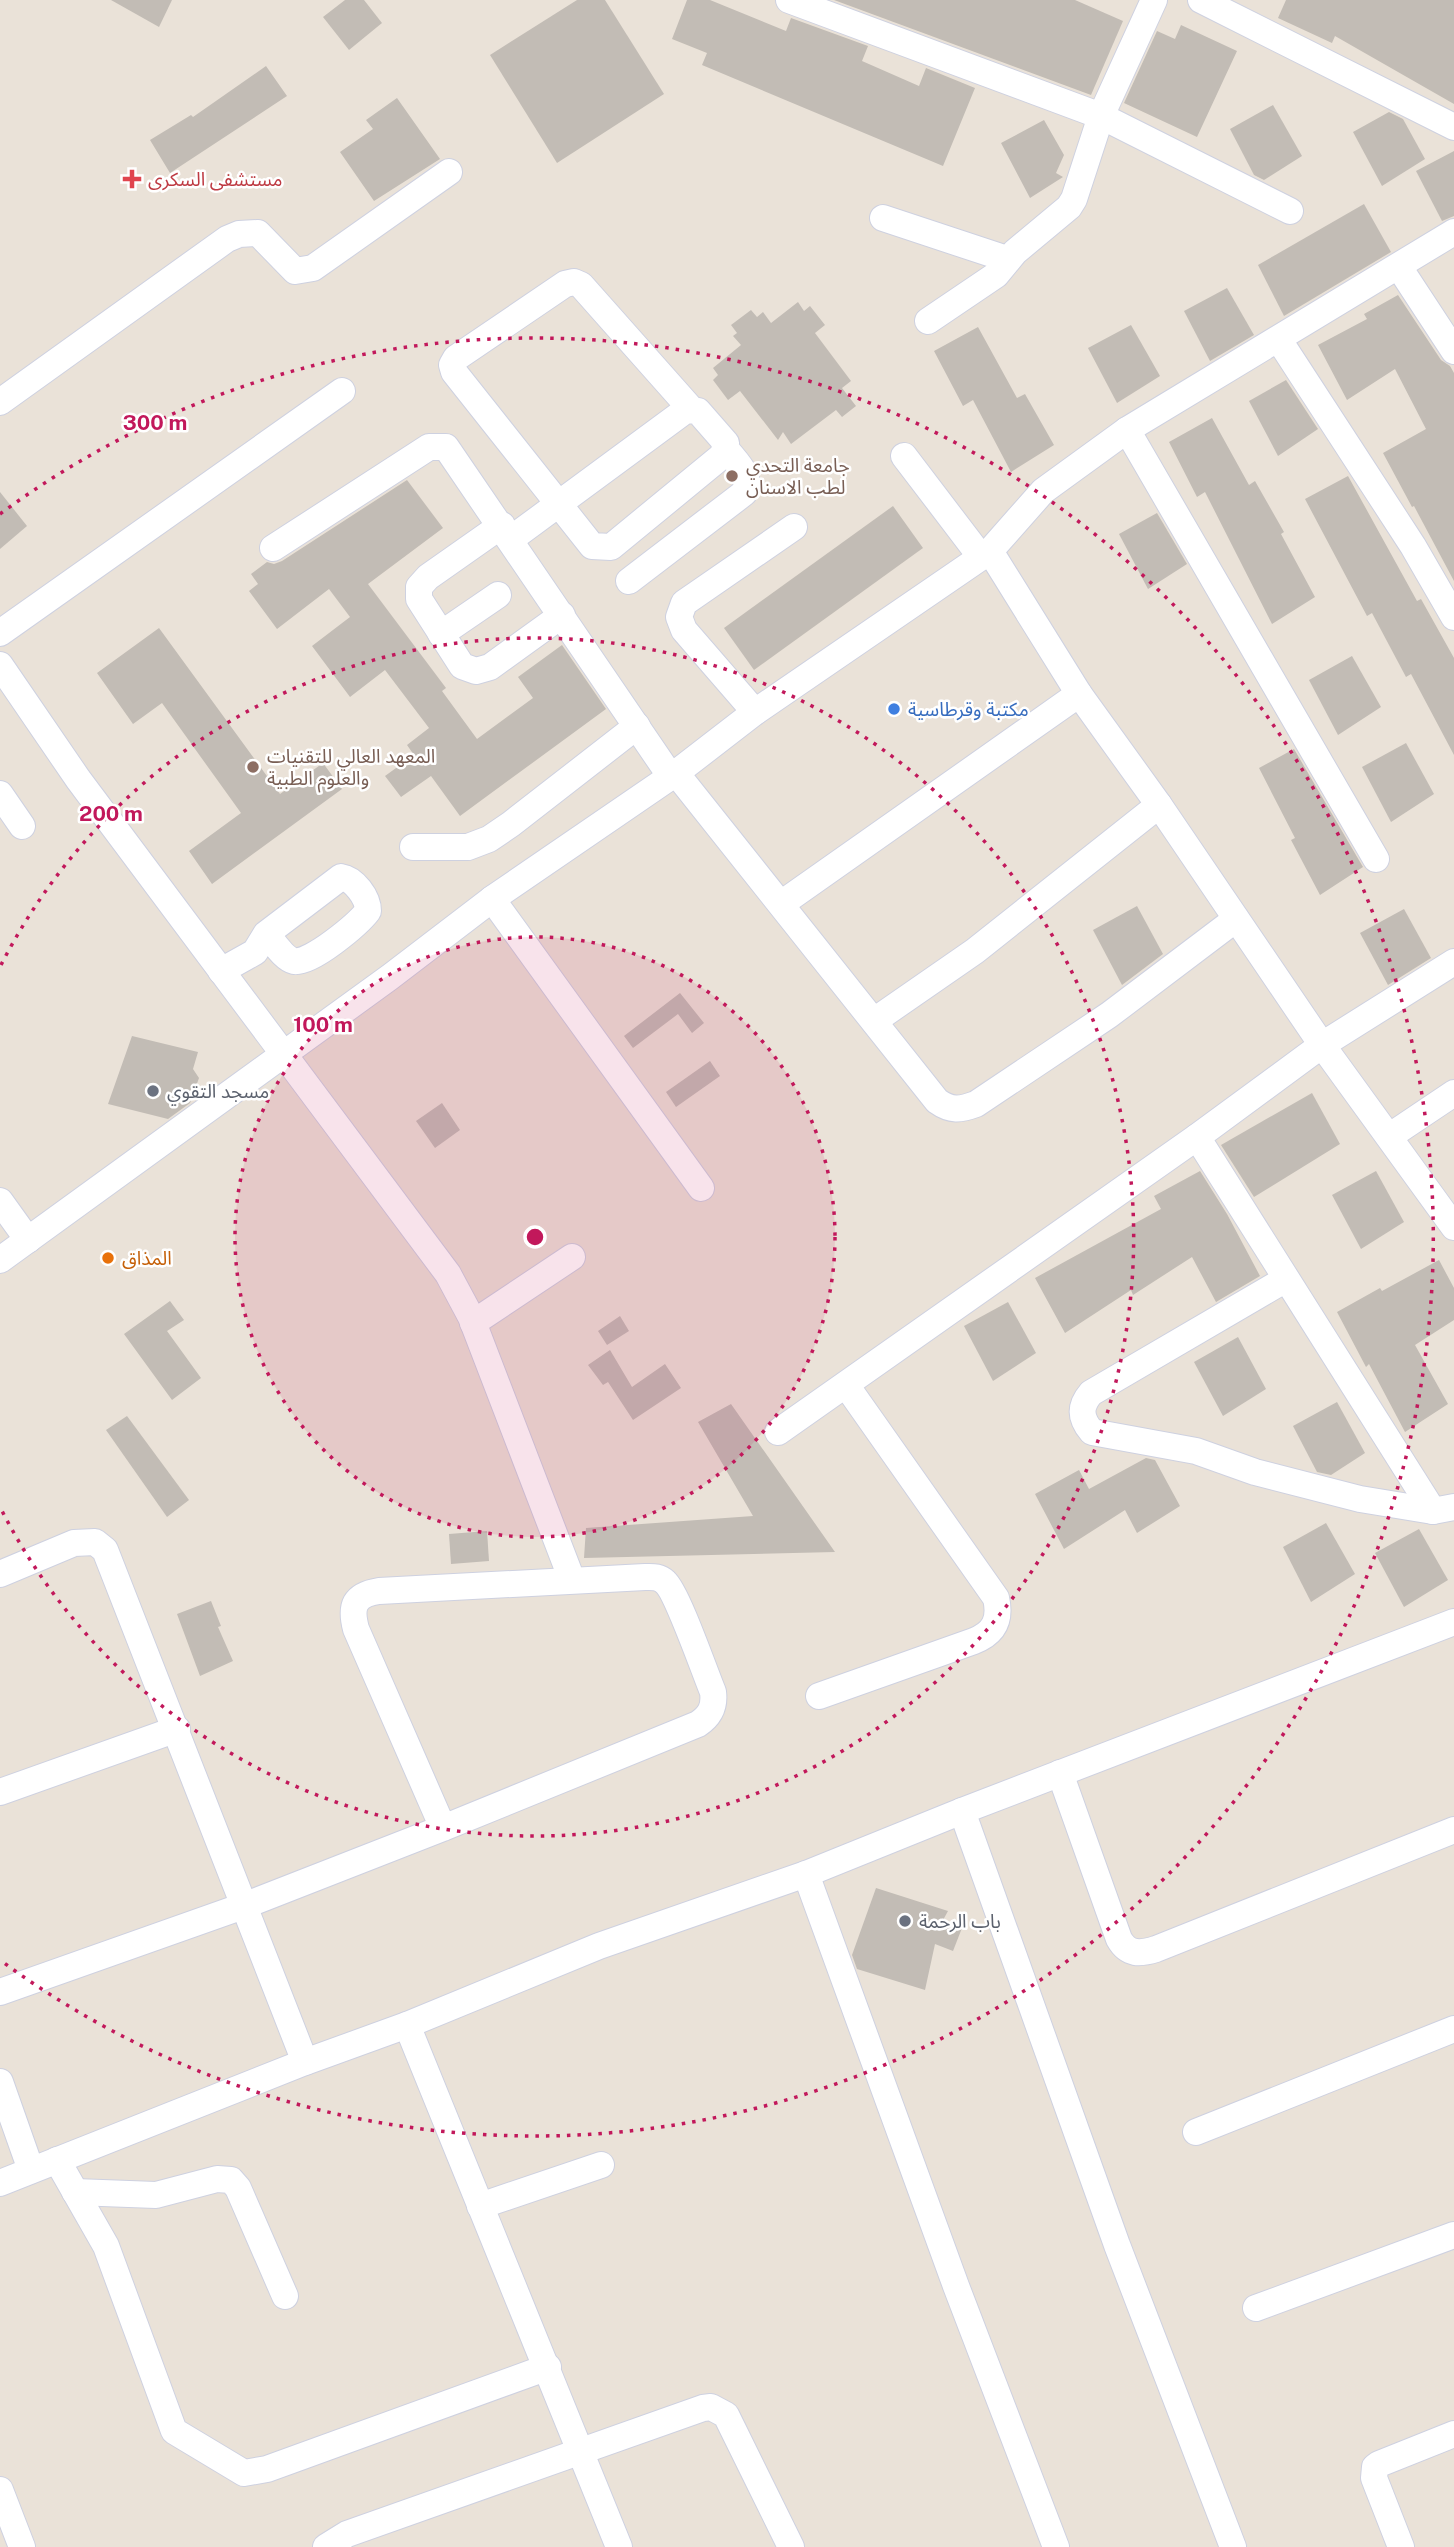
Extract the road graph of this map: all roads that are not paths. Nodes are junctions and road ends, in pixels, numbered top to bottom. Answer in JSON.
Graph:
{"nodes":[{"id":1,"x":789,"y":0,"type":"edge"},
{"id":2,"x":1154,"y":0,"type":"edge"},
{"id":3,"x":1201,"y":0,"type":"edge"},
{"id":4,"x":1101,"y":117,"type":"junction"},
{"id":5,"x":1454,"y":127,"type":"edge"},
{"id":6,"x":449,"y":172,"type":"dead end"},
{"id":7,"x":1290,"y":211,"type":"dead end"},
{"id":8,"x":883,"y":218,"type":"dead end"},
{"id":9,"x":1454,"y":232,"type":"edge"},
{"id":10,"x":1007,"y":259,"type":"junction"},
{"id":11,"x":1399,"y":267,"type":"junction"},
{"id":12,"x":928,"y":321,"type":"dead end"},
{"id":13,"x":1279,"y":340,"type":"junction"},
{"id":14,"x":1454,"y":351,"type":"edge"},
{"id":15,"x":342,"y":391,"type":"dead end"},
{"id":16,"x":0,"y":402,"type":"edge"},
{"id":17,"x":691,"y":409,"type":"junction"},
{"id":18,"x":1128,"y":430,"type":"junction"},
{"id":19,"x":726,"y":449,"type":"junction"},
{"id":20,"x":904,"y":456,"type":"dead end"},
{"id":21,"x":558,"y":504,"type":"junction"},
{"id":22,"x":794,"y":527,"type":"dead end"},
{"id":23,"x":506,"y":532,"type":"junction"},
{"id":24,"x":273,"y":548,"type":"dead end"},
{"id":25,"x":985,"y":554,"type":"junction"},
{"id":26,"x":629,"y":582,"type":"dead end"},
{"id":27,"x":498,"y":595,"type":"dead end"},
{"id":28,"x":562,"y":615,"type":"junction"},
{"id":29,"x":1454,"y":617,"type":"edge"},
{"id":30,"x":0,"y":633,"type":"edge"},
{"id":31,"x":442,"y":634,"type":"junction"},
{"id":32,"x":0,"y":665,"type":"edge"},
{"id":33,"x":1079,"y":694,"type":"junction"},
{"id":34,"x":755,"y":712,"type":"junction"},
{"id":35,"x":637,"y":726,"type":"junction"},
{"id":36,"x":673,"y":775,"type":"junction"},
{"id":37,"x":0,"y":794,"type":"edge"},
{"id":38,"x":1158,"y":805,"type":"junction"},
{"id":39,"x":22,"y":826,"type":"dead end"},
{"id":40,"x":413,"y":846,"type":"dead end"},
{"id":41,"x":1376,"y":859,"type":"dead end"},
{"id":42,"x":492,"y":899,"type":"junction"},
{"id":43,"x":781,"y":904,"type":"junction"},
{"id":44,"x":1236,"y":919,"type":"junction"},
{"id":45,"x":266,"y":934,"type":"dead end"},
{"id":46,"x":1454,"y":962,"type":"edge"},
{"id":47,"x":221,"y":971,"type":"junction"},
{"id":48,"x":874,"y":1021,"type":"junction"},
{"id":49,"x":1322,"y":1045,"type":"junction"},
{"id":50,"x":284,"y":1055,"type":"junction"},
{"id":51,"x":1454,"y":1093,"type":"edge"},
{"id":52,"x":1390,"y":1136,"type":"junction"},
{"id":53,"x":1197,"y":1137,"type":"junction"},
{"id":54,"x":701,"y":1188,"type":"dead end"},
{"id":55,"x":0,"y":1201,"type":"edge"},
{"id":56,"x":1454,"y":1227,"type":"edge"},
{"id":57,"x":28,"y":1240,"type":"junction"},
{"id":58,"x":572,"y":1257,"type":"dead end"},
{"id":59,"x":0,"y":1260,"type":"edge"},
{"id":60,"x":1286,"y":1279,"type":"junction"},
{"id":61,"x":473,"y":1323,"type":"junction"},
{"id":62,"x":846,"y":1385,"type":"junction"},
{"id":63,"x":778,"y":1432,"type":"dead end"},
{"id":64,"x":1443,"y":1509,"type":"edge"},
{"id":65,"x":0,"y":1574,"type":"edge"},
{"id":66,"x":572,"y":1580,"type":"junction"},
{"id":67,"x":1454,"y":1622,"type":"edge"},
{"id":68,"x":819,"y":1696,"type":"dead end"},
{"id":69,"x":177,"y":1729,"type":"junction"},
{"id":70,"x":1060,"y":1773,"type":"junction"},
{"id":71,"x":0,"y":1792,"type":"edge"},
{"id":72,"x":962,"y":1811,"type":"junction"},
{"id":73,"x":443,"y":1828,"type":"junction"},
{"id":74,"x":1454,"y":1830,"type":"edge"},
{"id":75,"x":806,"y":1874,"type":"junction"},
{"id":76,"x":246,"y":1905,"type":"junction"},
{"id":77,"x":0,"y":1992,"type":"edge"},
{"id":78,"x":408,"y":2025,"type":"junction"},
{"id":79,"x":1454,"y":2029,"type":"edge"},
{"id":80,"x":305,"y":2062,"type":"junction"},
{"id":81,"x":0,"y":2082,"type":"edge"},
{"id":82,"x":1196,"y":2132,"type":"dead end"},
{"id":83,"x":57,"y":2160,"type":"junction"},
{"id":84,"x":601,"y":2165,"type":"dead end"},
{"id":85,"x":31,"y":2170,"type":"junction"},
{"id":86,"x":0,"y":2183,"type":"edge"},
{"id":87,"x":75,"y":2192,"type":"junction"},
{"id":88,"x":480,"y":2206,"type":"junction"},
{"id":89,"x":1454,"y":2235,"type":"edge"},
{"id":90,"x":285,"y":2296,"type":"dead end"},
{"id":91,"x":1256,"y":2308,"type":"dead end"},
{"id":92,"x":548,"y":2367,"type":"junction"},
{"id":93,"x":1454,"y":2434,"type":"edge"},
{"id":94,"x":580,"y":2451,"type":"junction"},
{"id":95,"x":0,"y":2490,"type":"edge"},
{"id":96,"x":23,"y":2547,"type":"edge"},
{"id":97,"x":326,"y":2547,"type":"edge"},
{"id":98,"x":619,"y":2547,"type":"edge"},
{"id":99,"x":791,"y":2547,"type":"edge"},
{"id":100,"x":1056,"y":2547,"type":"edge"},
{"id":101,"x":1233,"y":2547,"type":"edge"},
{"id":102,"x":1401,"y":2547,"type":"edge"}],
"edges":[{"from":1,"to":4,"type":"street"},
{"from":2,"to":4,"type":"street"},
{"from":3,"to":5,"type":"street"},
{"from":4,"to":7,"type":"street"},
{"from":4,"to":10,"type":"street"},
{"from":6,"to":16,"type":"street"},
{"from":8,"to":10,"type":"street"},
{"from":9,"to":11,"type":"street"},
{"from":10,"to":12,"type":"street"},
{"from":11,"to":13,"type":"street"},
{"from":11,"to":14,"type":"street"},
{"from":13,"to":18,"type":"street"},
{"from":13,"to":29,"type":"street"},
{"from":15,"to":30,"type":"street"},
{"from":17,"to":19,"type":"street"},
{"from":17,"to":21,"type":"street"},
{"from":17,"to":21,"type":"street"},
{"from":18,"to":25,"type":"street"},
{"from":18,"to":41,"type":"street"},
{"from":19,"to":21,"type":"street"},
{"from":19,"to":26,"type":"street"},
{"from":20,"to":25,"type":"street"},
{"from":21,"to":23,"type":"street"},
{"from":22,"to":34,"type":"street"},
{"from":23,"to":24,"type":"street"},
{"from":23,"to":28,"type":"street"},
{"from":23,"to":31,"type":"street"},
{"from":25,"to":33,"type":"street"},
{"from":25,"to":34,"type":"street"},
{"from":27,"to":31,"type":"street"},
{"from":28,"to":31,"type":"street"},
{"from":28,"to":35,"type":"street"},
{"from":32,"to":47,"type":"street"},
{"from":33,"to":38,"type":"street"},
{"from":33,"to":43,"type":"street"},
{"from":34,"to":36,"type":"street"},
{"from":35,"to":36,"type":"street"},
{"from":35,"to":40,"type":"street"},
{"from":36,"to":42,"type":"street"},
{"from":36,"to":43,"type":"street"},
{"from":37,"to":39,"type":"street"},
{"from":38,"to":44,"type":"street"},
{"from":38,"to":48,"type":"street"},
{"from":42,"to":50,"type":"street"},
{"from":42,"to":54,"type":"street"},
{"from":43,"to":48,"type":"street"},
{"from":44,"to":48,"type":"street"},
{"from":44,"to":49,"type":"street"},
{"from":45,"to":47,"type":"street"},
{"from":46,"to":49,"type":"street"},
{"from":47,"to":50,"type":"street"},
{"from":49,"to":52,"type":"street"},
{"from":49,"to":53,"type":"street"},
{"from":50,"to":57,"type":"street"},
{"from":50,"to":61,"type":"street"},
{"from":51,"to":52,"type":"street"},
{"from":52,"to":56,"type":"street"},
{"from":53,"to":60,"type":"street"},
{"from":53,"to":62,"type":"street"},
{"from":55,"to":57,"type":"street"},
{"from":57,"to":59,"type":"street"},
{"from":58,"to":61,"type":"street"},
{"from":60,"to":64,"type":"street"},
{"from":60,"to":64,"type":"street"},
{"from":61,"to":66,"type":"street"},
{"from":62,"to":63,"type":"street"},
{"from":62,"to":68,"type":"street"},
{"from":65,"to":69,"type":"street"},
{"from":66,"to":73,"type":"street"},
{"from":66,"to":73,"type":"street"},
{"from":67,"to":70,"type":"street"},
{"from":69,"to":71,"type":"street"},
{"from":69,"to":76,"type":"street"},
{"from":70,"to":72,"type":"street"},
{"from":70,"to":74,"type":"street"},
{"from":72,"to":75,"type":"street"},
{"from":72,"to":101,"type":"street"},
{"from":73,"to":76,"type":"street"},
{"from":75,"to":78,"type":"street"},
{"from":75,"to":100,"type":"street"},
{"from":76,"to":77,"type":"street"},
{"from":76,"to":80,"type":"street"},
{"from":78,"to":80,"type":"street"},
{"from":78,"to":88,"type":"street"},
{"from":79,"to":82,"type":"street"},
{"from":80,"to":83,"type":"street"},
{"from":81,"to":85,"type":"street"},
{"from":83,"to":85,"type":"street"},
{"from":83,"to":87,"type":"street"},
{"from":84,"to":88,"type":"street"},
{"from":85,"to":86,"type":"street"},
{"from":87,"to":90,"type":"street"},
{"from":87,"to":92,"type":"street"},
{"from":88,"to":92,"type":"street"},
{"from":89,"to":91,"type":"street"},
{"from":92,"to":94,"type":"street"},
{"from":93,"to":102,"type":"street"},
{"from":94,"to":97,"type":"street"},
{"from":94,"to":98,"type":"street"},
{"from":94,"to":99,"type":"street"},
{"from":95,"to":96,"type":"street"}]}
